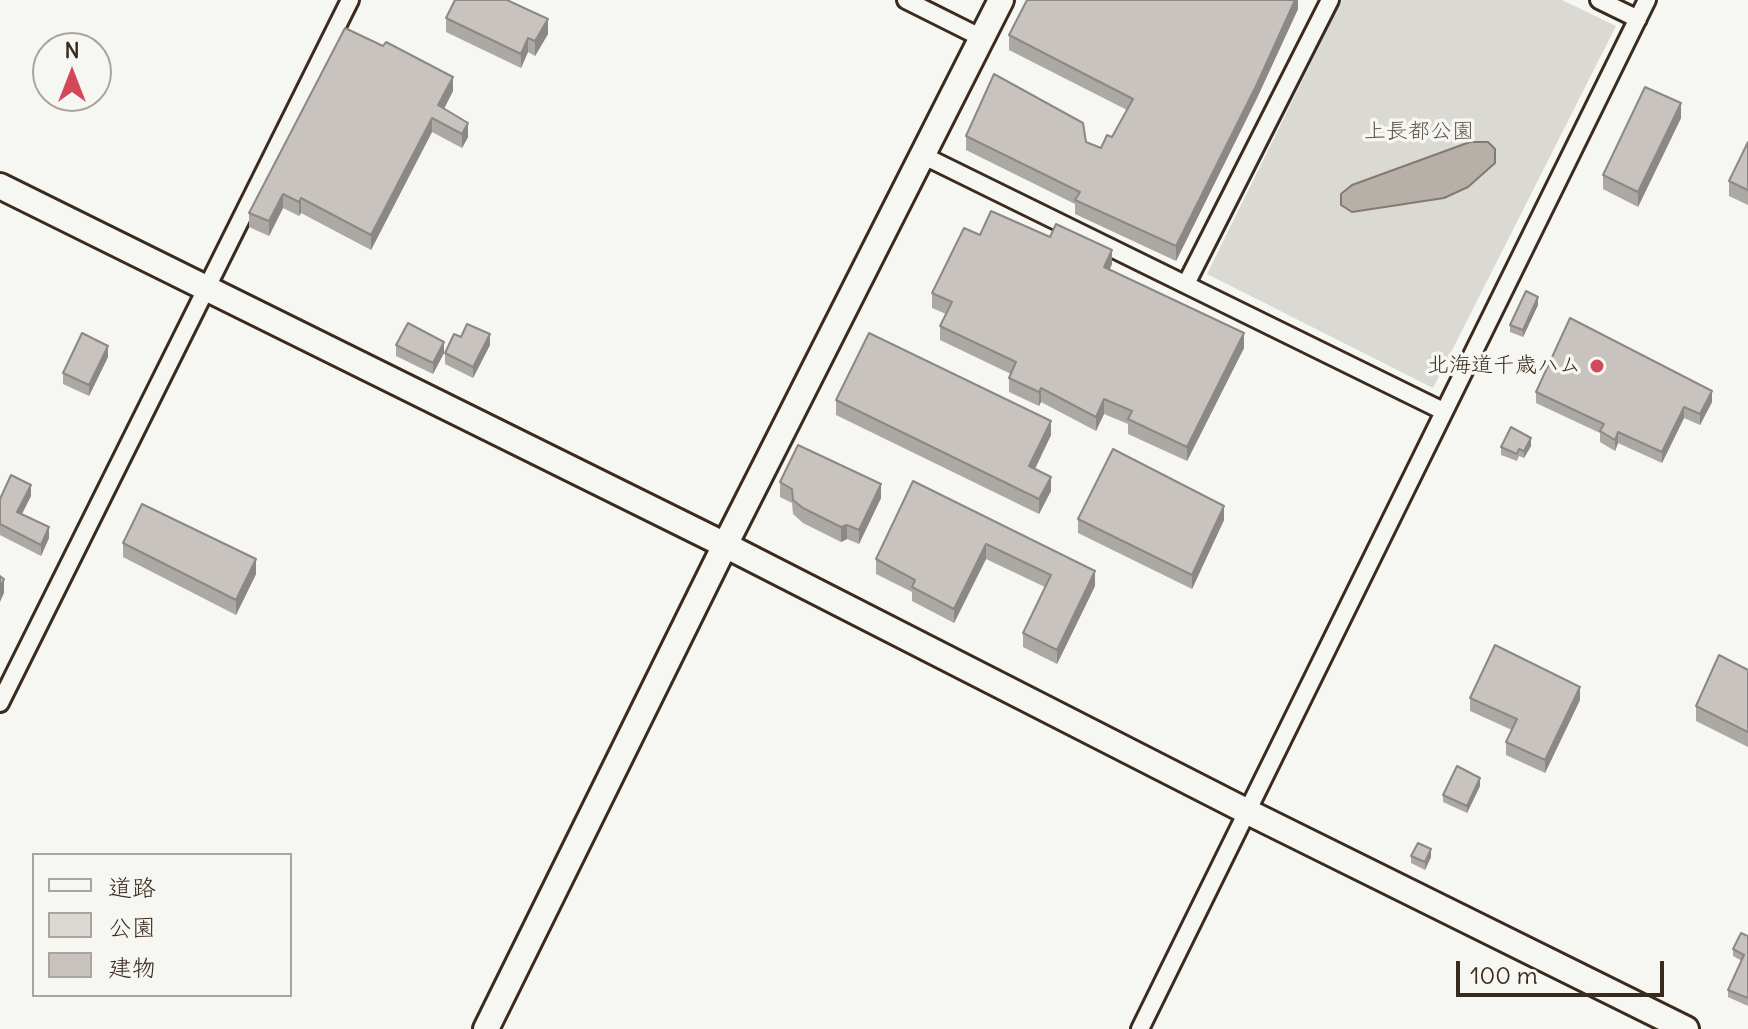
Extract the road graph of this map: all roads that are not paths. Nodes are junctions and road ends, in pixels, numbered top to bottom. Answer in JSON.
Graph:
{"nodes":[{"id":1,"x":350,"y":0,"type":"edge"},
{"id":2,"x":906,"y":0,"type":"edge"},
{"id":3,"x":1001,"y":0,"type":"edge"},
{"id":4,"x":1330,"y":0,"type":"edge"},
{"id":5,"x":1599,"y":0,"type":"edge"},
{"id":6,"x":1647,"y":0,"type":"edge"},
{"id":7,"x":1638,"y":19,"type":"junction"},
{"id":8,"x":982,"y":38,"type":"junction"},
{"id":9,"x":922,"y":155,"type":"junction"},
{"id":10,"x":0,"y":186,"type":"edge"},
{"id":11,"x":1186,"y":284,"type":"junction"},
{"id":12,"x":207,"y":288,"type":"junction"},
{"id":13,"x":1443,"y":411,"type":"junction"},
{"id":14,"x":725,"y":545,"type":"junction"},
{"id":15,"x":0,"y":703,"type":"edge"},
{"id":16,"x":1248,"y":812,"type":"junction"},
{"id":17,"x":486,"y":1029,"type":"edge"},
{"id":18,"x":1140,"y":1029,"type":"edge"},
{"id":19,"x":1686,"y":1029,"type":"edge"}],
"edges":[{"from":1,"to":12,"type":"street"},
{"from":2,"to":8,"type":"street"},
{"from":3,"to":8,"type":"street"},
{"from":4,"to":11,"type":"street"},
{"from":5,"to":7,"type":"street"},
{"from":6,"to":7,"type":"street"},
{"from":7,"to":13,"type":"street"},
{"from":8,"to":9,"type":"street"},
{"from":9,"to":11,"type":"street"},
{"from":9,"to":14,"type":"street"},
{"from":10,"to":12,"type":"street"},
{"from":11,"to":13,"type":"street"},
{"from":12,"to":14,"type":"street"},
{"from":12,"to":15,"type":"street"},
{"from":13,"to":16,"type":"street"},
{"from":14,"to":16,"type":"street"},
{"from":14,"to":17,"type":"street"},
{"from":16,"to":18,"type":"street"},
{"from":16,"to":19,"type":"street"}]}
